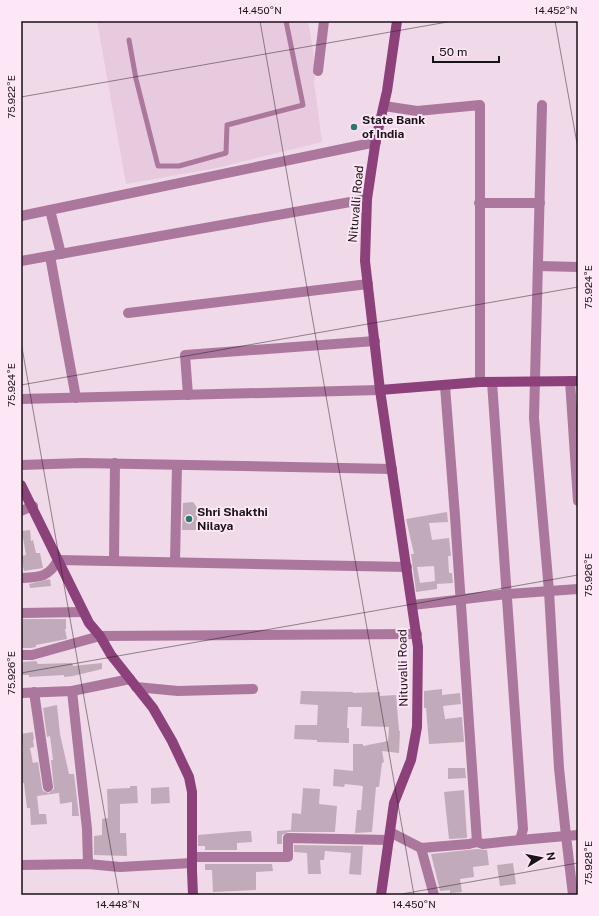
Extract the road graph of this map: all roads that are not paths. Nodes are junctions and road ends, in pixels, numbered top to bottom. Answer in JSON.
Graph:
{"nodes":[{"id":1,"x":286,"y":21,"type":"edge"},
{"id":2,"x":324,"y":21,"type":"edge"},
{"id":3,"x":397,"y":21,"type":"edge"},
{"id":4,"x":129,"y":40,"type":"dead end"},
{"id":5,"x":318,"y":71,"type":"dead end"},
{"id":6,"x":542,"y":105,"type":"dead end"},
{"id":7,"x":384,"y":106,"type":"junction"},
{"id":8,"x":376,"y":142,"type":"junction"},
{"id":9,"x":367,"y":199,"type":"junction"},
{"id":10,"x":479,"y":203,"type":"junction"},
{"id":11,"x":540,"y":203,"type":"junction"},
{"id":12,"x":50,"y":210,"type":"junction"},
{"id":13,"x":21,"y":216,"type":"edge"},
{"id":14,"x":61,"y":254,"type":"junction"},
{"id":15,"x":50,"y":256,"type":"junction"},
{"id":16,"x":21,"y":261,"type":"edge"},
{"id":17,"x":539,"y":266,"type":"junction"},
{"id":18,"x":578,"y":267,"type":"edge"},
{"id":19,"x":368,"y":284,"type":"junction"},
{"id":20,"x":128,"y":313,"type":"dead end"},
{"id":21,"x":375,"y":341,"type":"junction"},
{"id":22,"x":574,"y":381,"type":"edge"},
{"id":23,"x":480,"y":382,"type":"junction"},
{"id":24,"x":492,"y":382,"type":"junction"},
{"id":25,"x":536,"y":382,"type":"junction"},
{"id":26,"x":444,"y":386,"type":"junction"},
{"id":27,"x":380,"y":390,"type":"junction"},
{"id":28,"x":188,"y":395,"type":"junction"},
{"id":29,"x":76,"y":398,"type":"junction"},
{"id":30,"x":21,"y":399,"type":"edge"},
{"id":31,"x":115,"y":463,"type":"junction"},
{"id":32,"x":21,"y":465,"type":"edge"},
{"id":33,"x":177,"y":465,"type":"junction"},
{"id":34,"x":392,"y":469,"type":"junction"},
{"id":35,"x":21,"y":485,"type":"edge"},
{"id":36,"x":578,"y":501,"type":"edge"},
{"id":37,"x":33,"y":506,"type":"junction"},
{"id":38,"x":21,"y":511,"type":"edge"},
{"id":39,"x":58,"y":560,"type":"junction"},
{"id":40,"x":114,"y":561,"type":"junction"},
{"id":41,"x":175,"y":562,"type":"junction"},
{"id":42,"x":406,"y":567,"type":"junction"},
{"id":43,"x":21,"y":578,"type":"edge"},
{"id":44,"x":578,"y":589,"type":"edge"},
{"id":45,"x":549,"y":591,"type":"junction"},
{"id":46,"x":507,"y":594,"type":"junction"},
{"id":47,"x":461,"y":599,"type":"junction"},
{"id":48,"x":413,"y":605,"type":"junction"},
{"id":49,"x":83,"y":612,"type":"junction"},
{"id":50,"x":21,"y":613,"type":"edge"},
{"id":51,"x":416,"y":634,"type":"junction"},
{"id":52,"x":100,"y":636,"type":"junction"},
{"id":53,"x":21,"y":655,"type":"edge"},
{"id":54,"x":133,"y":683,"type":"junction"},
{"id":55,"x":253,"y":689,"type":"dead end"},
{"id":56,"x":72,"y":691,"type":"junction"},
{"id":57,"x":34,"y":692,"type":"junction"},
{"id":58,"x":21,"y":693,"type":"edge"},
{"id":59,"x":48,"y":787,"type":"dead end"},
{"id":60,"x":578,"y":835,"type":"edge"},
{"id":61,"x":390,"y":836,"type":"junction"},
{"id":62,"x":566,"y":836,"type":"junction"},
{"id":63,"x":520,"y":840,"type":"junction"},
{"id":64,"x":477,"y":842,"type":"junction"},
{"id":65,"x":421,"y":848,"type":"junction"},
{"id":66,"x":192,"y":860,"type":"junction"},
{"id":67,"x":88,"y":864,"type":"junction"},
{"id":68,"x":21,"y":865,"type":"edge"},
{"id":69,"x":193,"y":895,"type":"edge"},
{"id":70,"x":381,"y":895,"type":"edge"},
{"id":71,"x":434,"y":895,"type":"edge"},
{"id":72,"x":573,"y":895,"type":"edge"}],
"edges":[{"from":1,"to":4,"type":"lane"},
{"from":2,"to":5,"type":"street"},
{"from":3,"to":7,"type":"street","name":"Nituvalli Road"},
{"from":6,"to":11,"type":"street"},
{"from":7,"to":8,"type":"street","name":"Nituvalli Road"},
{"from":7,"to":10,"type":"street"},
{"from":8,"to":9,"type":"street","name":"Nituvalli Road"},
{"from":8,"to":12,"type":"street"},
{"from":9,"to":14,"type":"street"},
{"from":9,"to":19,"type":"street","name":"Nituvalli Road"},
{"from":10,"to":11,"type":"street"},
{"from":10,"to":23,"type":"street"},
{"from":11,"to":17,"type":"street"},
{"from":12,"to":13,"type":"street"},
{"from":12,"to":14,"type":"street"},
{"from":14,"to":15,"type":"street"},
{"from":15,"to":16,"type":"street"},
{"from":15,"to":29,"type":"street"},
{"from":17,"to":18,"type":"street"},
{"from":17,"to":25,"type":"street"},
{"from":19,"to":20,"type":"street"},
{"from":19,"to":21,"type":"street","name":"Nituvalli Road"},
{"from":21,"to":27,"type":"street","name":"Nituvalli Road"},
{"from":21,"to":28,"type":"street"},
{"from":22,"to":25,"type":"street"},
{"from":22,"to":36,"type":"street"},
{"from":23,"to":24,"type":"street"},
{"from":23,"to":26,"type":"street"},
{"from":24,"to":25,"type":"street"},
{"from":24,"to":46,"type":"street"},
{"from":25,"to":45,"type":"street"},
{"from":26,"to":27,"type":"street"},
{"from":26,"to":47,"type":"street"},
{"from":27,"to":28,"type":"street"},
{"from":27,"to":34,"type":"street","name":"Nituvalli Road"},
{"from":28,"to":29,"type":"street"},
{"from":29,"to":30,"type":"street"},
{"from":31,"to":32,"type":"street"},
{"from":31,"to":33,"type":"street"},
{"from":31,"to":40,"type":"street"},
{"from":33,"to":34,"type":"street"},
{"from":33,"to":41,"type":"street"},
{"from":34,"to":42,"type":"street","name":"Nituvalli Road"},
{"from":35,"to":37,"type":"street"},
{"from":37,"to":38,"type":"street"},
{"from":37,"to":39,"type":"street"},
{"from":39,"to":40,"type":"street"},
{"from":39,"to":43,"type":"street"},
{"from":39,"to":49,"type":"street"},
{"from":40,"to":41,"type":"street"},
{"from":41,"to":42,"type":"street"},
{"from":42,"to":48,"type":"street","name":"Nituvalli Road"},
{"from":44,"to":45,"type":"street"},
{"from":45,"to":46,"type":"street"},
{"from":45,"to":62,"type":"street"},
{"from":46,"to":47,"type":"street"},
{"from":46,"to":63,"type":"street"},
{"from":47,"to":48,"type":"street"},
{"from":47,"to":64,"type":"street"},
{"from":48,"to":51,"type":"street","name":"Nituvalli Road"},
{"from":49,"to":50,"type":"street"},
{"from":49,"to":52,"type":"street"},
{"from":51,"to":52,"type":"street"},
{"from":51,"to":61,"type":"street","name":"Nituvalli Road"},
{"from":52,"to":53,"type":"street"},
{"from":52,"to":54,"type":"street"},
{"from":54,"to":55,"type":"street"},
{"from":54,"to":56,"type":"street"},
{"from":54,"to":66,"type":"street"},
{"from":56,"to":57,"type":"street"},
{"from":56,"to":67,"type":"street"},
{"from":57,"to":58,"type":"street"},
{"from":57,"to":59,"type":"street"},
{"from":60,"to":62,"type":"street"},
{"from":61,"to":65,"type":"street"},
{"from":61,"to":66,"type":"street"},
{"from":61,"to":70,"type":"street","name":"Nituvalli Road"},
{"from":62,"to":63,"type":"street"},
{"from":62,"to":72,"type":"street"},
{"from":63,"to":64,"type":"street"},
{"from":64,"to":65,"type":"street"},
{"from":65,"to":71,"type":"street"},
{"from":66,"to":67,"type":"street"},
{"from":66,"to":69,"type":"street"},
{"from":67,"to":68,"type":"street"}]}
